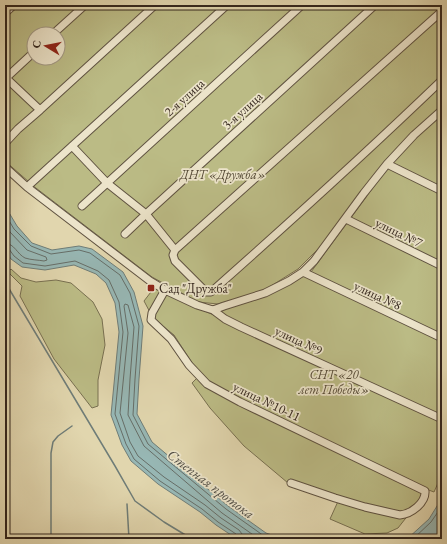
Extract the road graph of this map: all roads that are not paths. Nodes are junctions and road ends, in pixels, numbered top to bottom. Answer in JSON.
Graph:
{"nodes":[{"id":1,"x":14,"y":5,"type":"edge"},
{"id":2,"x":85,"y":5,"type":"edge"},
{"id":3,"x":155,"y":5,"type":"edge"},
{"id":4,"x":228,"y":5,"type":"edge"},
{"id":5,"x":302,"y":5,"type":"edge"},
{"id":6,"x":375,"y":5,"type":"edge"},
{"id":7,"x":442,"y":11,"type":"edge"},
{"id":8,"x":5,"y":13,"type":"edge"},
{"id":9,"x":62,"y":26,"type":"edge"},
{"id":10,"x":26,"y":59,"type":"edge"},
{"id":11,"x":6,"y":77,"type":"edge"},
{"id":12,"x":442,"y":80,"type":"edge"},
{"id":13,"x":40,"y":110,"type":"junction"},
{"id":14,"x":442,"y":110,"type":"edge"},
{"id":15,"x":439,"y":117,"type":"edge"},
{"id":16,"x":5,"y":143,"type":"edge"},
{"id":17,"x":72,"y":146,"type":"junction"},
{"id":18,"x":387,"y":164,"type":"junction"},
{"id":19,"x":5,"y":167,"type":"edge"},
{"id":20,"x":107,"y":183,"type":"junction"},
{"id":21,"x":28,"y":187,"type":"junction"},
{"id":22,"x":442,"y":191,"type":"edge"},
{"id":23,"x":82,"y":206,"type":"dead end"},
{"id":24,"x":146,"y":214,"type":"junction"},
{"id":25,"x":346,"y":219,"type":"junction"},
{"id":26,"x":125,"y":234,"type":"dead end"},
{"id":27,"x":175,"y":250,"type":"junction"},
{"id":28,"x":442,"y":266,"type":"edge"},
{"id":29,"x":303,"y":272,"type":"junction"},
{"id":30,"x":165,"y":290,"type":"junction"},
{"id":31,"x":213,"y":310,"type":"junction"},
{"id":32,"x":442,"y":338,"type":"edge"},
{"id":33,"x":442,"y":419,"type":"edge"},
{"id":34,"x":291,"y":483,"type":"dead end"}],
"edges":[{"from":1,"to":8,"type":"street"},
{"from":2,"to":9,"type":"street"},
{"from":3,"to":13,"type":"street"},
{"from":4,"to":17,"type":"street"},
{"from":5,"to":20,"type":"street","name":"2-я улица"},
{"from":6,"to":24,"type":"street","name":"3-я улица"},
{"from":7,"to":27,"type":"street"},
{"from":10,"to":11,"type":"street"},
{"from":11,"to":13,"type":"street"},
{"from":12,"to":27,"type":"street"},
{"from":13,"to":16,"type":"street"},
{"from":14,"to":15,"type":"street"},
{"from":15,"to":18,"type":"street"},
{"from":17,"to":20,"type":"street"},
{"from":17,"to":21,"type":"street"},
{"from":18,"to":22,"type":"street"},
{"from":18,"to":25,"type":"street"},
{"from":19,"to":21,"type":"street","name":"улица №9"},
{"from":20,"to":23,"type":"street","name":"2-я улица"},
{"from":20,"to":24,"type":"street"},
{"from":21,"to":30,"type":"street","name":"улица №9"},
{"from":24,"to":26,"type":"street","name":"3-я улица"},
{"from":24,"to":27,"type":"street"},
{"from":25,"to":28,"type":"street","name":"улица №7"},
{"from":25,"to":29,"type":"street"},
{"from":29,"to":31,"type":"street"},
{"from":29,"to":32,"type":"street","name":"улица №8"},
{"from":30,"to":31,"type":"street","name":"улица №9"},
{"from":30,"to":34,"type":"street","name":"улица №10-11"},
{"from":31,"to":33,"type":"street","name":"улица №9"}]}
